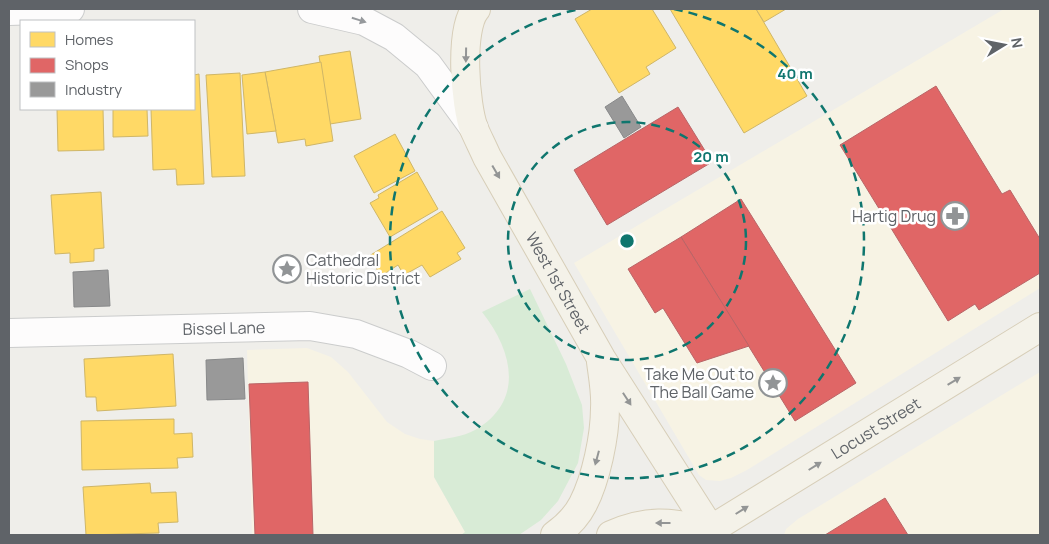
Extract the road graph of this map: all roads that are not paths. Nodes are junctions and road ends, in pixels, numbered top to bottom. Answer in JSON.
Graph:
{"nodes":[{"id":1,"x":70,"y":9,"type":"edge"},
{"id":2,"x":312,"y":9,"type":"edge"},
{"id":3,"x":476,"y":9,"type":"edge"},
{"id":4,"x":9,"y":11,"type":"edge"},
{"id":5,"x":474,"y":128,"type":"junction"},
{"id":6,"x":1040,"y":328,"type":"edge"},
{"id":7,"x":9,"y":333,"type":"edge"},
{"id":8,"x":601,"y":358,"type":"junction"},
{"id":9,"x":432,"y":366,"type":"dead end"},
{"id":10,"x":710,"y":533,"type":"edge"},
{"id":11,"x":555,"y":535,"type":"edge"},
{"id":12,"x":611,"y":535,"type":"edge"}],
"edges":[{"from":1,"to":4,"type":"street"},
{"from":2,"to":5,"type":"street","one_way":true},
{"from":3,"to":5,"type":"main road","name":"West 1st Street","one_way":true},
{"from":5,"to":8,"type":"main road","name":"West 1st Street","one_way":true},
{"from":10,"to":6,"type":"main road","name":"Locust Street","one_way":true},
{"from":7,"to":9,"type":"street","name":"Bissel Lane"},
{"from":8,"to":10,"type":"main road","name":"West 1st Street","one_way":true},
{"from":8,"to":11,"type":"main road","one_way":true},
{"from":10,"to":12,"type":"main road","one_way":true}]}
